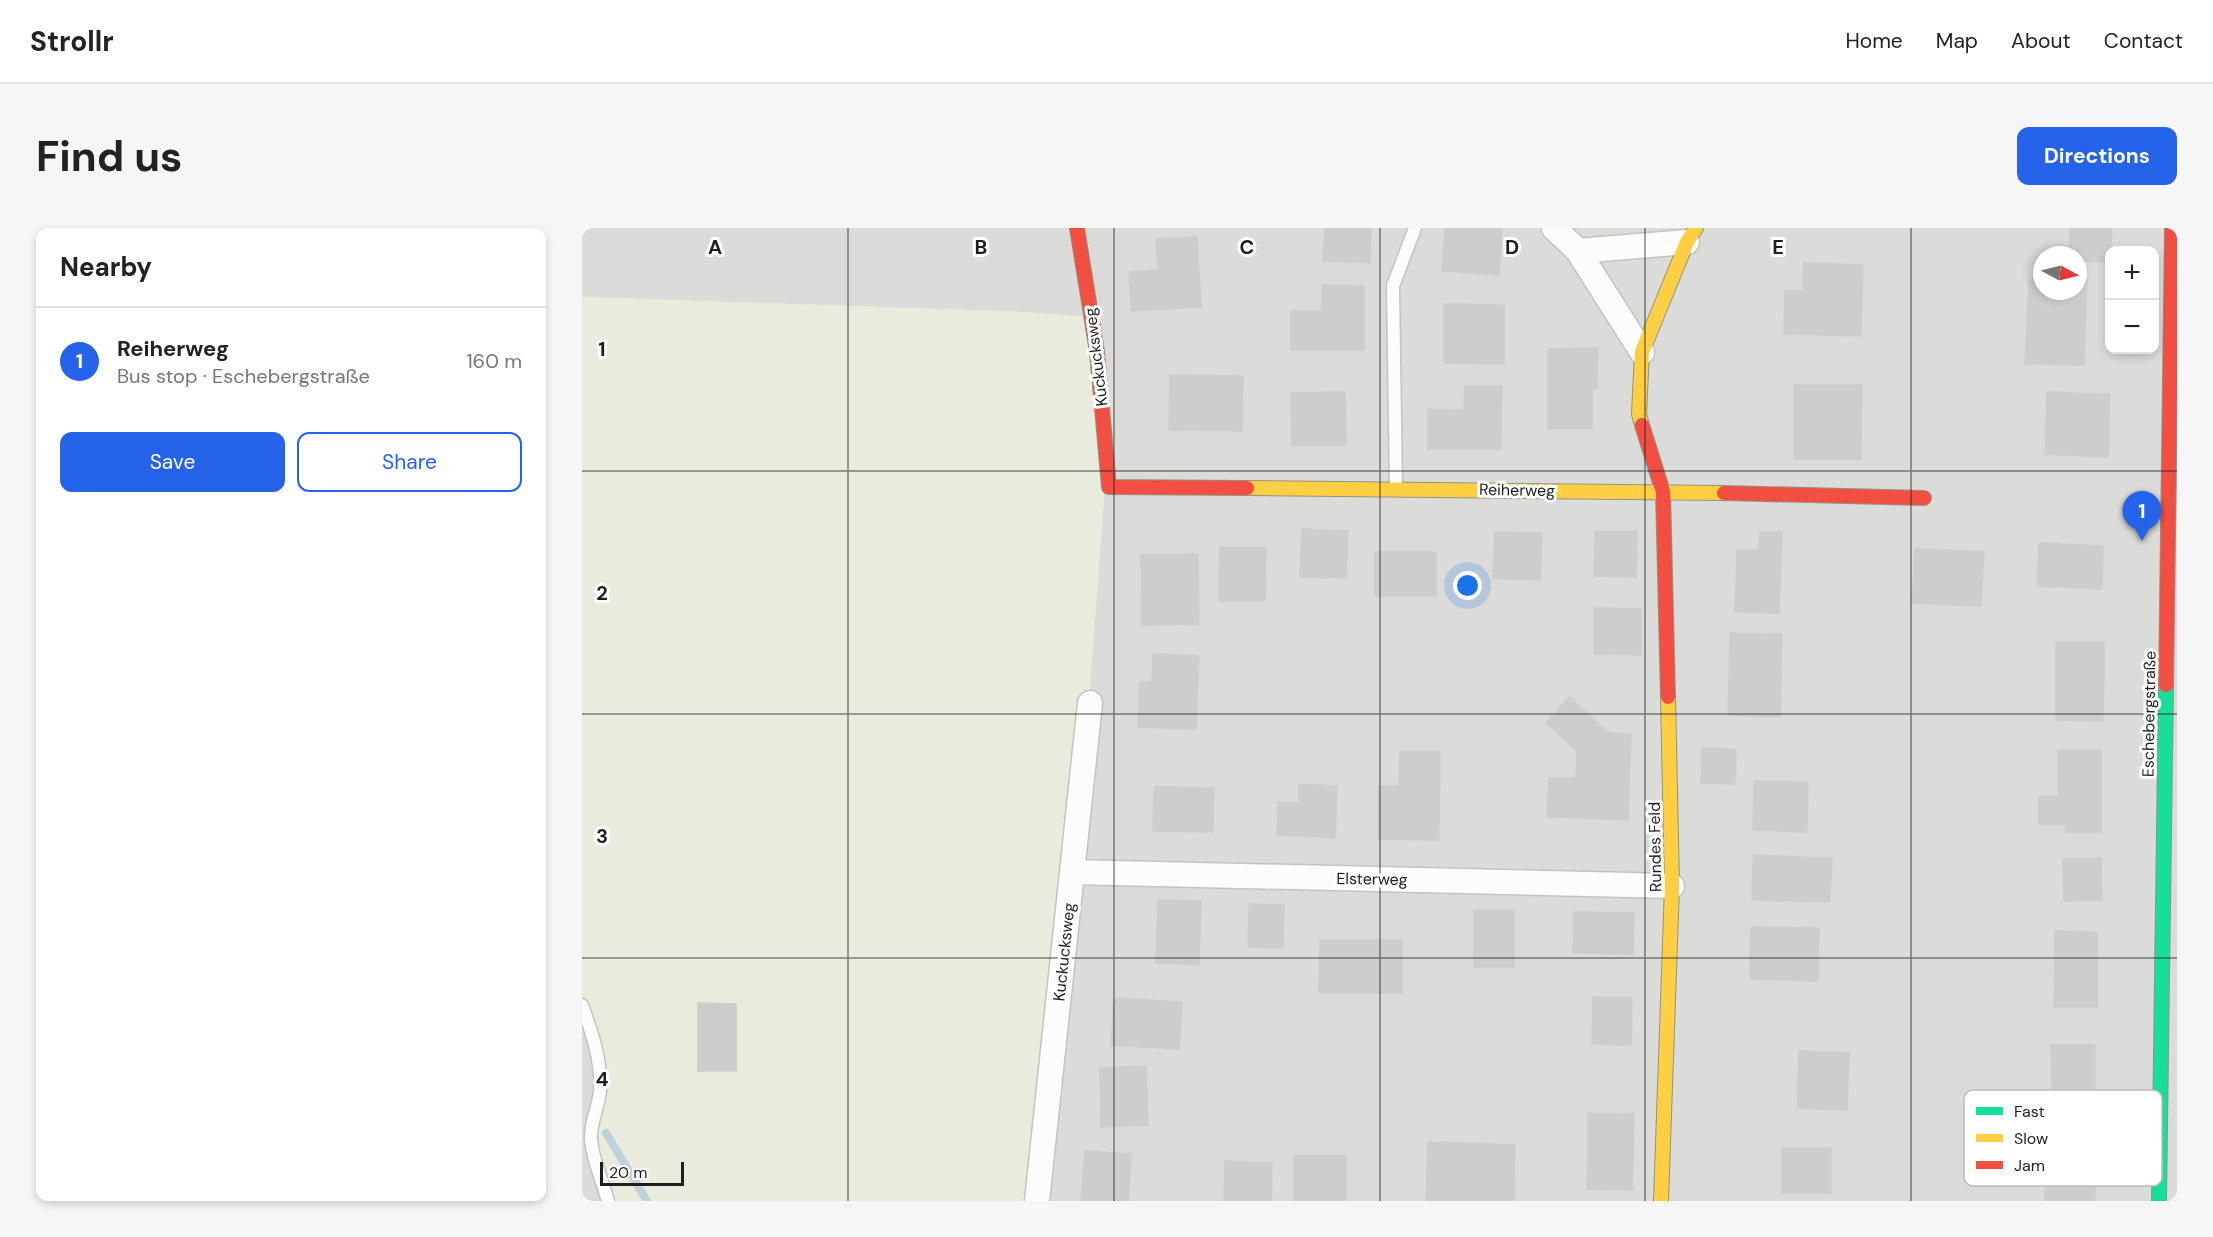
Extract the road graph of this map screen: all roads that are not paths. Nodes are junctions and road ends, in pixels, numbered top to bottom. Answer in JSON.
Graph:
{"nodes":[{"id":1,"x":1077,"y":228,"type":"edge"},
{"id":2,"x":1415,"y":228,"type":"edge"},
{"id":3,"x":1554,"y":228,"type":"edge"},
{"id":4,"x":2172,"y":228,"type":"edge"},
{"id":5,"x":1692,"y":235,"type":"edge"},
{"id":6,"x":1578,"y":251,"type":"junction"},
{"id":7,"x":1642,"y":352,"type":"junction"},
{"id":8,"x":1109,"y":487,"type":"joint"},
{"id":9,"x":1396,"y":489,"type":"junction"},
{"id":10,"x":1663,"y":492,"type":"junction"},
{"id":11,"x":1924,"y":498,"type":"dead end"},
{"id":12,"x":2172,"y":504,"type":"edge"},
{"id":13,"x":1090,"y":703,"type":"dead end"},
{"id":14,"x":1072,"y":872,"type":"junction"},
{"id":15,"x":1672,"y":886,"type":"junction"},
{"id":16,"x":582,"y":1005,"type":"edge"},
{"id":17,"x":2161,"y":1090,"type":"edge"},
{"id":18,"x":2159,"y":1186,"type":"edge"},
{"id":19,"x":608,"y":1201,"type":"edge"},
{"id":20,"x":1037,"y":1201,"type":"edge"},
{"id":21,"x":1661,"y":1201,"type":"edge"},
{"id":22,"x":2159,"y":1201,"type":"edge"}],
"edges":[{"from":1,"to":8,"type":"street","name":"Kuckucksweg"},
{"from":2,"to":9,"type":"lane"},
{"from":3,"to":6,"type":"street"},
{"from":4,"to":12,"type":"street","name":"Eschebergstraße"},
{"from":5,"to":6,"type":"street"},
{"from":5,"to":7,"type":"street","name":"Rundes Feld"},
{"from":6,"to":7,"type":"street"},
{"from":7,"to":10,"type":"street","name":"Rundes Feld"},
{"from":8,"to":9,"type":"street","name":"Reiherweg"},
{"from":9,"to":10,"type":"street","name":"Reiherweg"},
{"from":10,"to":11,"type":"street","name":"Reiherweg"},
{"from":10,"to":15,"type":"street","name":"Rundes Feld"},
{"from":12,"to":17,"type":"street","name":"Eschebergstraße"},
{"from":13,"to":14,"type":"street","name":"Kuckucksweg"},
{"from":14,"to":15,"type":"street","name":"Elsterweg"},
{"from":14,"to":20,"type":"street","name":"Kuckucksweg"},
{"from":15,"to":21,"type":"street","name":"Rundes Feld"},
{"from":16,"to":19,"type":"lane"},
{"from":18,"to":22,"type":"street","name":"Eschebergstraße"}]}
